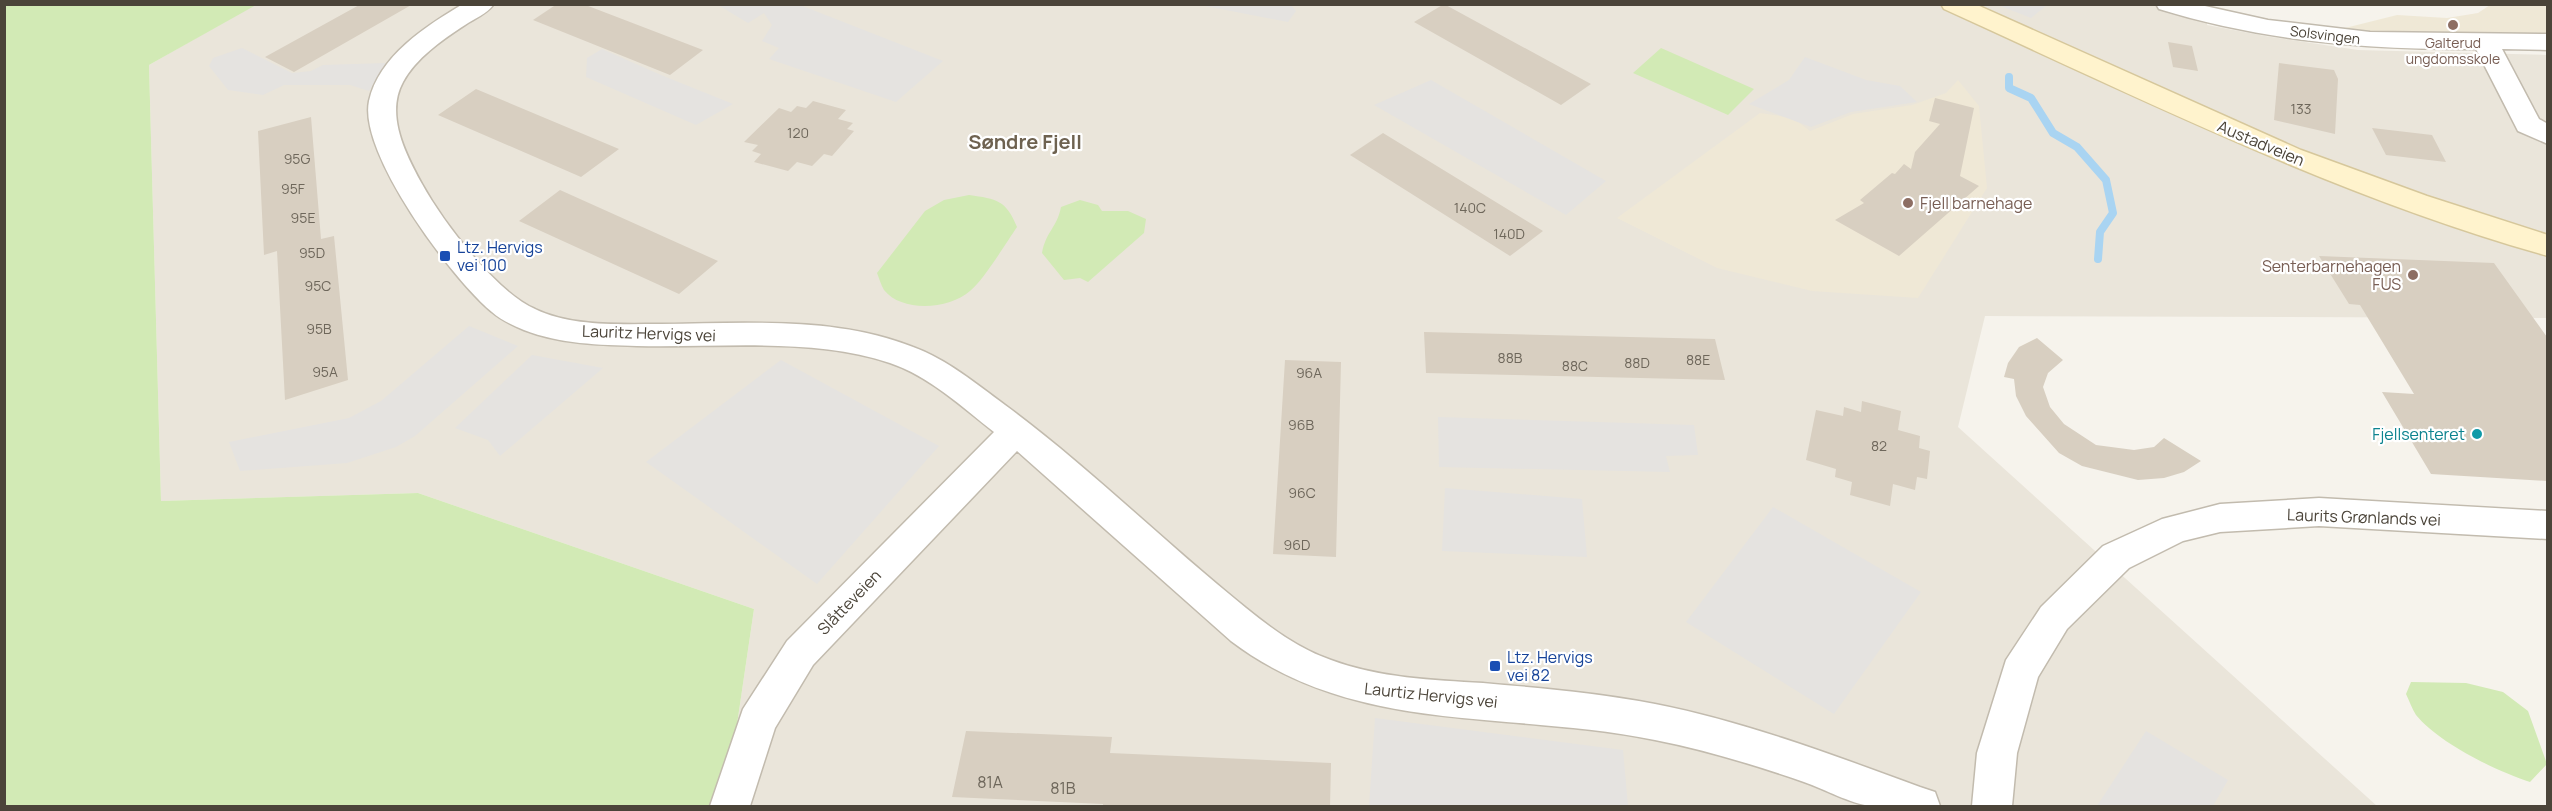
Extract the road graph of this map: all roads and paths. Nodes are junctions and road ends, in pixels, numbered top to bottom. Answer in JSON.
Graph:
{"nodes":[{"id":1,"x":482,"y":4,"type":"edge"},
{"id":2,"x":1953,"y":4,"type":"edge"},
{"id":3,"x":2168,"y":4,"type":"edge"},
{"id":4,"x":2484,"y":40,"type":"junction"},
{"id":5,"x":2547,"y":42,"type":"edge"},
{"id":6,"x":2547,"y":135,"type":"edge"},
{"id":7,"x":2547,"y":246,"type":"edge"},
{"id":8,"x":1016,"y":430,"type":"junction"},
{"id":9,"x":2547,"y":525,"type":"edge"},
{"id":10,"x":730,"y":807,"type":"edge"},
{"id":11,"x":1920,"y":807,"type":"edge"},
{"id":12,"x":1992,"y":807,"type":"edge"}],
"edges":[{"from":1,"to":8,"type":"street","name":"Lauritz Hervigs vei"},
{"from":2,"to":7,"type":"main road","name":"Austadveien"},
{"from":3,"to":4,"type":"street","name":"Solsvingen"},
{"from":4,"to":5,"type":"street","name":"Solsvingen"},
{"from":4,"to":6,"type":"street"},
{"from":8,"to":10,"type":"street","name":"Slåtteveien"},
{"from":8,"to":11,"type":"street","name":"Laurtiz Hervigs vei"},
{"from":9,"to":12,"type":"street","name":"Laurits Grønlands vei"}]}
